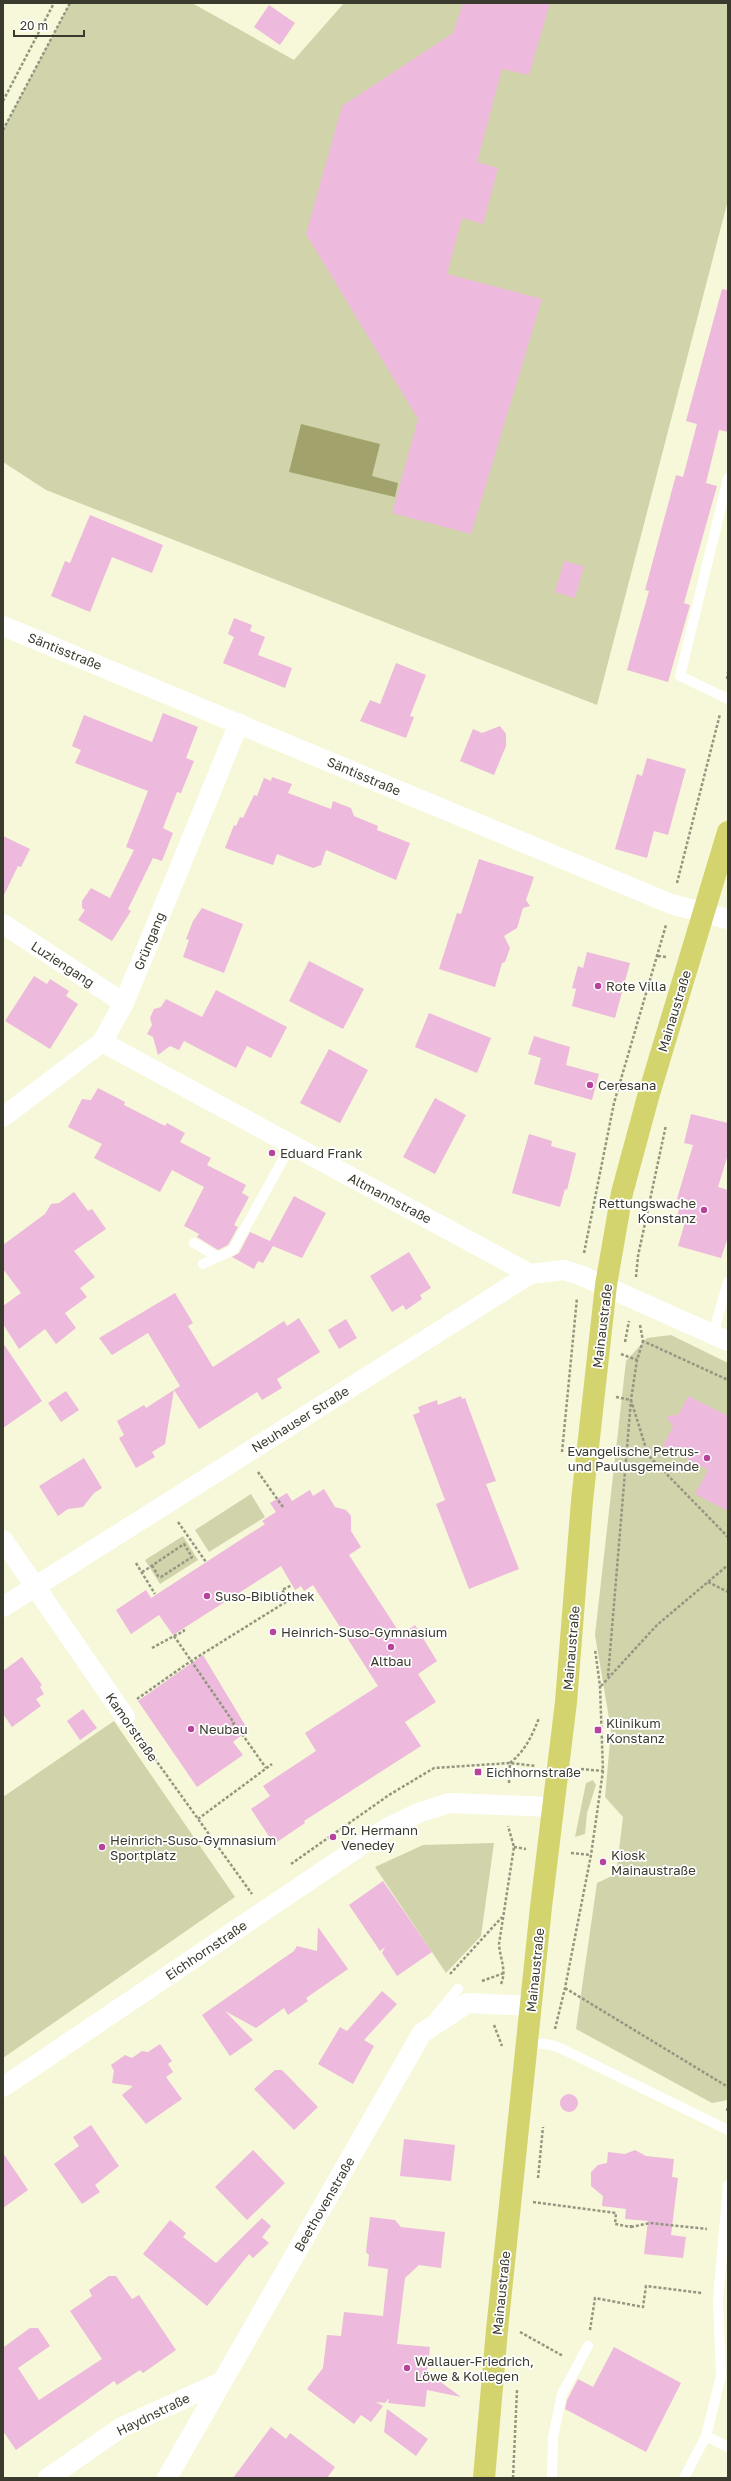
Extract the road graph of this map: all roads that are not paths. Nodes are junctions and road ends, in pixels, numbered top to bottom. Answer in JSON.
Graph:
{"nodes":[{"id":1,"x":728,"y":478,"type":"edge"},
{"id":2,"x":3,"y":626,"type":"edge"},
{"id":3,"x":726,"y":698,"type":"edge"},
{"id":4,"x":239,"y":723,"type":"junction"},
{"id":5,"x":728,"y":832,"type":"edge"},
{"id":6,"x":703,"y":912,"type":"junction"},
{"id":7,"x":728,"y":919,"type":"edge"},
{"id":8,"x":3,"y":924,"type":"edge"},
{"id":9,"x":124,"y":1003,"type":"junction"},
{"id":10,"x":102,"y":1042,"type":"junction"},
{"id":11,"x":3,"y":1117,"type":"edge"},
{"id":12,"x":291,"y":1145,"type":"junction"},
{"id":13,"x":194,"y":1243,"type":"dead end"},
{"id":14,"x":218,"y":1257,"type":"junction"},
{"id":15,"x":203,"y":1264,"type":"dead end"},
{"id":16,"x":530,"y":1274,"type":"junction"},
{"id":17,"x":728,"y":1282,"type":"edge"},
{"id":18,"x":606,"y":1285,"type":"junction"},
{"id":19,"x":720,"y":1338,"type":"edge"},
{"id":20,"x":3,"y":1540,"type":"edge"},
{"id":21,"x":34,"y":1586,"type":"junction"},
{"id":22,"x":3,"y":1607,"type":"edge"},
{"id":23,"x":123,"y":1714,"type":"road end"},
{"id":24,"x":552,"y":1807,"type":"junction"},
{"id":25,"x":458,"y":1989,"type":"dead end"},
{"id":26,"x":532,"y":2006,"type":"junction"},
{"id":27,"x":422,"y":2033,"type":"junction"},
{"id":28,"x":528,"y":2042,"type":"junction"},
{"id":29,"x":3,"y":2087,"type":"edge"},
{"id":30,"x":728,"y":2130,"type":"edge"},
{"id":31,"x":728,"y":2185,"type":"edge"},
{"id":32,"x":726,"y":2259,"type":"edge"},
{"id":33,"x":588,"y":2346,"type":"road end"},
{"id":34,"x":221,"y":2382,"type":"junction"},
{"id":35,"x":706,"y":2436,"type":"junction"},
{"id":36,"x":728,"y":2447,"type":"edge"},
{"id":37,"x":48,"y":2478,"type":"edge"},
{"id":38,"x":167,"y":2478,"type":"edge"},
{"id":39,"x":484,"y":2478,"type":"edge"},
{"id":40,"x":552,"y":2478,"type":"edge"},
{"id":41,"x":684,"y":2478,"type":"edge"}],
"edges":[{"from":1,"to":3,"type":"lane"},
{"from":2,"to":4,"type":"street","name":"Säntisstraße"},
{"from":4,"to":6,"type":"street","name":"Säntisstraße"},
{"from":4,"to":9,"type":"street","name":"Grüngang"},
{"from":5,"to":6,"type":"main road","name":"Mainaustraße"},
{"from":6,"to":7,"type":"street","name":"Säntisstraße"},
{"from":6,"to":18,"type":"main road","name":"Mainaustraße"},
{"from":8,"to":9,"type":"street","name":"Luziengang"},
{"from":9,"to":10,"type":"street","name":"Grüngang"},
{"from":10,"to":11,"type":"street","name":"Grüngang"},
{"from":10,"to":12,"type":"street","name":"Altmannstraße"},
{"from":12,"to":14,"type":"lane"},
{"from":12,"to":16,"type":"street","name":"Altmannstraße"},
{"from":13,"to":14,"type":"lane"},
{"from":14,"to":15,"type":"lane"},
{"from":16,"to":18,"type":"street","name":"Neuhauser Straße"},
{"from":16,"to":21,"type":"street","name":"Neuhauser Straße"},
{"from":17,"to":19,"type":"lane"},
{"from":18,"to":19,"type":"street","name":"Neuhauser Straße"},
{"from":18,"to":24,"type":"main road","name":"Mainaustraße"},
{"from":20,"to":21,"type":"street","name":"Kamorstraße"},
{"from":21,"to":22,"type":"street","name":"Neuhauser Straße"},
{"from":21,"to":23,"type":"street","name":"Kamorstraße"},
{"from":24,"to":26,"type":"main road","name":"Mainaustraße"},
{"from":24,"to":29,"type":"street","name":"Eichhornstraße"},
{"from":25,"to":27,"type":"lane"},
{"from":26,"to":27,"type":"street","name":"Beethovenstraße"},
{"from":26,"to":28,"type":"main road","name":"Mainaustraße"},
{"from":27,"to":34,"type":"street","name":"Beethovenstraße"},
{"from":28,"to":30,"type":"lane"},
{"from":28,"to":39,"type":"main road","name":"Mainaustraße"},
{"from":31,"to":32,"type":"lane"},
{"from":32,"to":35,"type":"lane"},
{"from":33,"to":40,"type":"lane"},
{"from":34,"to":37,"type":"street","name":"Haydnstraße"},
{"from":34,"to":38,"type":"street","name":"Beethovenstraße"},
{"from":35,"to":36,"type":"lane"},
{"from":35,"to":41,"type":"lane"}]}
